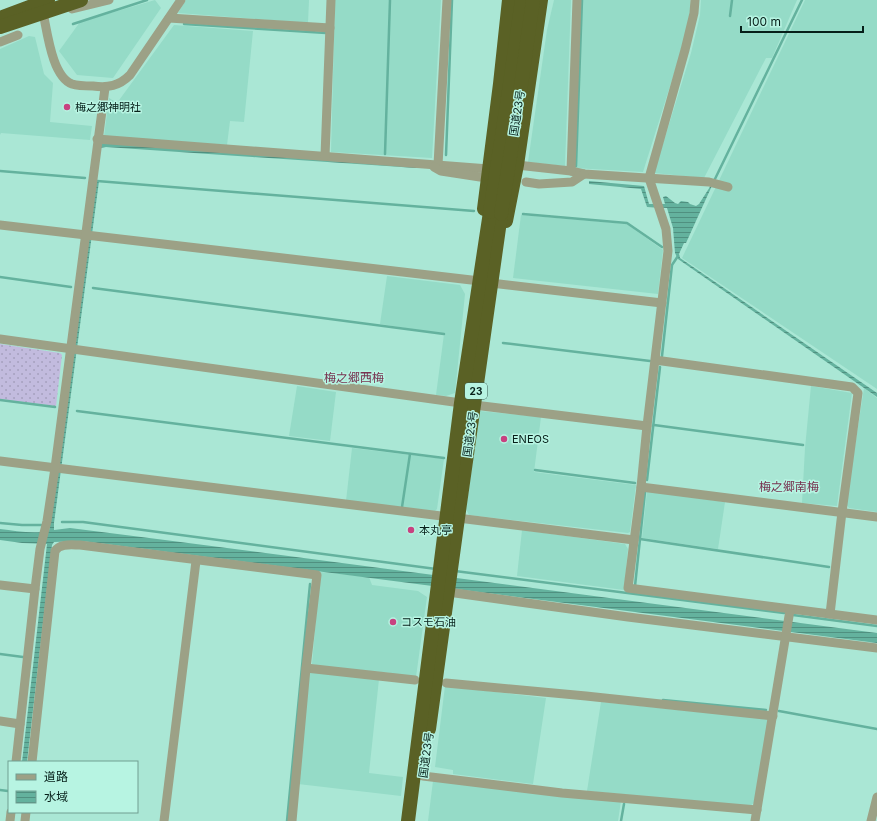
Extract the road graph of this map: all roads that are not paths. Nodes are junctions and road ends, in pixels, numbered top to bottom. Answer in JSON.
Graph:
{"nodes":[{"id":1,"x":26,"y":0,"type":"edge"},
{"id":2,"x":81,"y":0,"type":"edge"},
{"id":3,"x":109,"y":0,"type":"edge"},
{"id":4,"x":181,"y":0,"type":"edge"},
{"id":5,"x":331,"y":0,"type":"edge"},
{"id":6,"x":447,"y":0,"type":"edge"},
{"id":7,"x":509,"y":0,"type":"edge"},
{"id":8,"x":522,"y":0,"type":"edge"},
{"id":9,"x":534,"y":0,"type":"edge"},
{"id":10,"x":541,"y":0,"type":"edge"},
{"id":11,"x":577,"y":0,"type":"edge"},
{"id":12,"x":695,"y":0,"type":"edge"},
{"id":13,"x":43,"y":5,"type":"edge"},
{"id":14,"x":0,"y":10,"type":"edge"},
{"id":15,"x":0,"y":18,"type":"edge"},
{"id":16,"x":169,"y":18,"type":"junction"},
{"id":17,"x":0,"y":27,"type":"edge"},
{"id":18,"x":330,"y":28,"type":"junction"},
{"id":19,"x":18,"y":35,"type":"dead end"},
{"id":20,"x":0,"y":42,"type":"edge"},
{"id":21,"x":105,"y":88,"type":"junction"},
{"id":22,"x":98,"y":139,"type":"junction"},
{"id":23,"x":325,"y":156,"type":"junction"},
{"id":24,"x":427,"y":164,"type":"junction"},
{"id":25,"x":438,"y":165,"type":"junction"},
{"id":26,"x":516,"y":166,"type":"junction"},
{"id":27,"x":571,"y":171,"type":"junction"},
{"id":28,"x":484,"y":173,"type":"junction"},
{"id":29,"x":584,"y":174,"type":"junction"},
{"id":30,"x":649,"y":178,"type":"junction"},
{"id":31,"x":526,"y":182,"type":"dead end"},
{"id":32,"x":728,"y":187,"type":"dead end"},
{"id":33,"x":495,"y":213,"type":"junction"},
{"id":34,"x":0,"y":225,"type":"edge"},
{"id":35,"x":89,"y":236,"type":"junction"},
{"id":36,"x":485,"y":282,"type":"junction"},
{"id":37,"x":662,"y":302,"type":"junction"},
{"id":38,"x":0,"y":339,"type":"edge"},
{"id":39,"x":74,"y":348,"type":"junction"},
{"id":40,"x":655,"y":360,"type":"junction"},
{"id":41,"x":467,"y":404,"type":"junction"},
{"id":42,"x":647,"y":426,"type":"junction"},
{"id":43,"x":0,"y":461,"type":"edge"},
{"id":44,"x":59,"y":468,"type":"junction"},
{"id":45,"x":641,"y":486,"type":"junction"},
{"id":46,"x":842,"y":512,"type":"junction"},
{"id":47,"x":452,"y":517,"type":"junction"},
{"id":48,"x":877,"y":517,"type":"edge"},
{"id":49,"x":634,"y":540,"type":"junction"},
{"id":50,"x":41,"y":548,"type":"junction"},
{"id":51,"x":54,"y":551,"type":"junction"},
{"id":52,"x":196,"y":561,"type":"junction"},
{"id":53,"x":0,"y":585,"type":"edge"},
{"id":54,"x":35,"y":589,"type":"junction"},
{"id":55,"x":444,"y":590,"type":"junction"},
{"id":56,"x":790,"y":614,"type":"junction"},
{"id":57,"x":830,"y":614,"type":"junction"},
{"id":58,"x":877,"y":620,"type":"edge"},
{"id":59,"x":786,"y":635,"type":"junction"},
{"id":60,"x":877,"y":648,"type":"edge"},
{"id":61,"x":306,"y":668,"type":"junction"},
{"id":62,"x":415,"y":680,"type":"dead end"},
{"id":63,"x":446,"y":683,"type":"dead end"},
{"id":64,"x":773,"y":716,"type":"junction"},
{"id":65,"x":0,"y":722,"type":"edge"},
{"id":66,"x":20,"y":724,"type":"junction"},
{"id":67,"x":16,"y":761,"type":"edge"},
{"id":68,"x":32,"y":761,"type":"edge"},
{"id":69,"x":423,"y":776,"type":"junction"},
{"id":70,"x":877,"y":797,"type":"edge"},
{"id":71,"x":756,"y":810,"type":"junction"},
{"id":72,"x":164,"y":821,"type":"edge"},
{"id":73,"x":292,"y":821,"type":"edge"},
{"id":74,"x":408,"y":821,"type":"edge"},
{"id":75,"x":418,"y":821,"type":"edge"},
{"id":76,"x":755,"y":821,"type":"edge"},
{"id":77,"x":871,"y":821,"type":"edge"}],
"edges":[{"from":1,"to":14,"type":"highway"},
{"from":2,"to":17,"type":"highway","bridge":true},
{"from":3,"to":13,"type":"street"},
{"from":4,"to":16,"type":"street"},
{"from":5,"to":18,"type":"street"},
{"from":6,"to":25,"type":"street"},
{"from":7,"to":28,"type":"highway"},
{"from":8,"to":33,"type":"highway","name":"国道23号","number":"23","bridge":true},
{"from":9,"to":33,"type":"highway","name":"国道23号","number":"23","bridge":true},
{"from":10,"to":26,"type":"highway"},
{"from":11,"to":27,"type":"street"},
{"from":12,"to":30,"type":"street"},
{"from":13,"to":15,"type":"highway"},
{"from":13,"to":21,"type":"street"},
{"from":16,"to":18,"type":"street"},
{"from":16,"to":21,"type":"street"},
{"from":18,"to":23,"type":"street"},
{"from":19,"to":20,"type":"street"},
{"from":21,"to":22,"type":"street"},
{"from":22,"to":23,"type":"street"},
{"from":22,"to":35,"type":"street"},
{"from":23,"to":24,"type":"street"},
{"from":24,"to":25,"type":"street"},
{"from":24,"to":28,"type":"street"},
{"from":25,"to":28,"type":"street"},
{"from":26,"to":27,"type":"street"},
{"from":26,"to":36,"type":"highway"},
{"from":27,"to":29,"type":"street"},
{"from":28,"to":36,"type":"highway"},
{"from":29,"to":30,"type":"street"},
{"from":29,"to":31,"type":"street"},
{"from":30,"to":32,"type":"street"},
{"from":30,"to":37,"type":"street"},
{"from":33,"to":36,"type":"highway","name":"国道23号","number":"23"},
{"from":34,"to":35,"type":"street"},
{"from":35,"to":36,"type":"street"},
{"from":35,"to":39,"type":"street"},
{"from":36,"to":37,"type":"street"},
{"from":36,"to":41,"type":"highway","name":"国道23号","number":"23"},
{"from":37,"to":40,"type":"street"},
{"from":38,"to":39,"type":"street"},
{"from":39,"to":41,"type":"street"},
{"from":39,"to":44,"type":"street"},
{"from":40,"to":42,"type":"street"},
{"from":40,"to":46,"type":"street"},
{"from":41,"to":42,"type":"street"},
{"from":41,"to":47,"type":"highway","name":"国道23号","number":"23"},
{"from":42,"to":45,"type":"street"},
{"from":43,"to":44,"type":"street"},
{"from":44,"to":47,"type":"street"},
{"from":44,"to":50,"type":"street"},
{"from":45,"to":46,"type":"street"},
{"from":45,"to":49,"type":"street"},
{"from":46,"to":48,"type":"street"},
{"from":46,"to":57,"type":"street"},
{"from":47,"to":49,"type":"street"},
{"from":47,"to":55,"type":"highway","name":"国道23号","number":"23"},
{"from":49,"to":56,"type":"street"},
{"from":50,"to":51,"type":"street"},
{"from":50,"to":54,"type":"street"},
{"from":51,"to":52,"type":"street"},
{"from":51,"to":68,"type":"street"},
{"from":52,"to":61,"type":"street"},
{"from":52,"to":72,"type":"street"},
{"from":53,"to":54,"type":"street"},
{"from":54,"to":66,"type":"street"},
{"from":55,"to":59,"type":"street"},
{"from":55,"to":69,"type":"highway","name":"国道23号","number":"23"},
{"from":55,"to":74,"type":"highway","name":"国道23号","number":"23"},
{"from":56,"to":57,"type":"street"},
{"from":56,"to":59,"type":"street"},
{"from":57,"to":58,"type":"street"},
{"from":59,"to":60,"type":"street"},
{"from":59,"to":64,"type":"street"},
{"from":61,"to":62,"type":"street"},
{"from":61,"to":73,"type":"street"},
{"from":63,"to":64,"type":"street"},
{"from":64,"to":71,"type":"street"},
{"from":65,"to":66,"type":"street"},
{"from":66,"to":67,"type":"street"},
{"from":69,"to":71,"type":"street"},
{"from":69,"to":75,"type":"highway","name":"国道23号","number":"23"},
{"from":70,"to":77,"type":"street"},
{"from":71,"to":76,"type":"street"}]}
